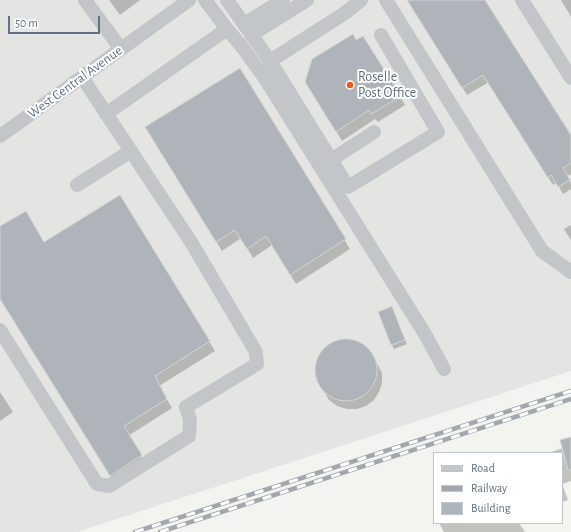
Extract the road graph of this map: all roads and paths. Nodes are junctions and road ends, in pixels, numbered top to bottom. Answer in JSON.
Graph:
{"nodes":[{"id":1,"x":85,"y":0,"type":"edge"},
{"id":2,"x":205,"y":0,"type":"edge"},
{"id":3,"x":227,"y":0,"type":"edge"},
{"id":4,"x":283,"y":0,"type":"edge"},
{"id":5,"x":307,"y":0,"type":"edge"},
{"id":6,"x":360,"y":0,"type":"edge"},
{"id":7,"x":386,"y":0,"type":"edge"},
{"id":8,"x":522,"y":0,"type":"edge"},
{"id":9,"x":186,"y":1,"type":"edge"},
{"id":10,"x":227,"y":29,"type":"junction"},
{"id":11,"x":248,"y":30,"type":"junction"},
{"id":12,"x":381,"y":36,"type":"dead end"},
{"id":13,"x":121,"y":49,"type":"junction"},
{"id":14,"x":270,"y":61,"type":"junction"},
{"id":15,"x":82,"y":77,"type":"junction"},
{"id":16,"x":571,"y":78,"type":"edge"},
{"id":17,"x":106,"y":114,"type":"junction"},
{"id":18,"x":374,"y":132,"type":"dead end"},
{"id":19,"x":0,"y":136,"type":"edge"},
{"id":20,"x":131,"y":151,"type":"junction"},
{"id":21,"x":331,"y":160,"type":"junction"},
{"id":22,"x":77,"y":185,"type":"dead end"},
{"id":23,"x":571,"y":272,"type":"edge"},
{"id":24,"x":0,"y":330,"type":"edge"},
{"id":25,"x":444,"y":369,"type":"dead end"}],
"edges":[{"from":1,"to":13,"type":"street"},
{"from":2,"to":10,"type":"street"},
{"from":3,"to":11,"type":"street"},
{"from":4,"to":11,"type":"street"},
{"from":5,"to":11,"type":"street"},
{"from":6,"to":14,"type":"street"},
{"from":7,"to":23,"type":"street"},
{"from":8,"to":16,"type":"street"},
{"from":9,"to":13,"type":"street","name":"West Central Avenue"},
{"from":10,"to":17,"type":"street"},
{"from":10,"to":25,"type":"street"},
{"from":11,"to":14,"type":"street"},
{"from":12,"to":21,"type":"street"},
{"from":13,"to":15,"type":"street","name":"West Central Avenue"},
{"from":14,"to":21,"type":"street"},
{"from":15,"to":17,"type":"street"},
{"from":15,"to":19,"type":"street","name":"West Central Avenue"},
{"from":17,"to":20,"type":"street"},
{"from":18,"to":21,"type":"street"},
{"from":20,"to":22,"type":"street"},
{"from":20,"to":24,"type":"street"}]}
